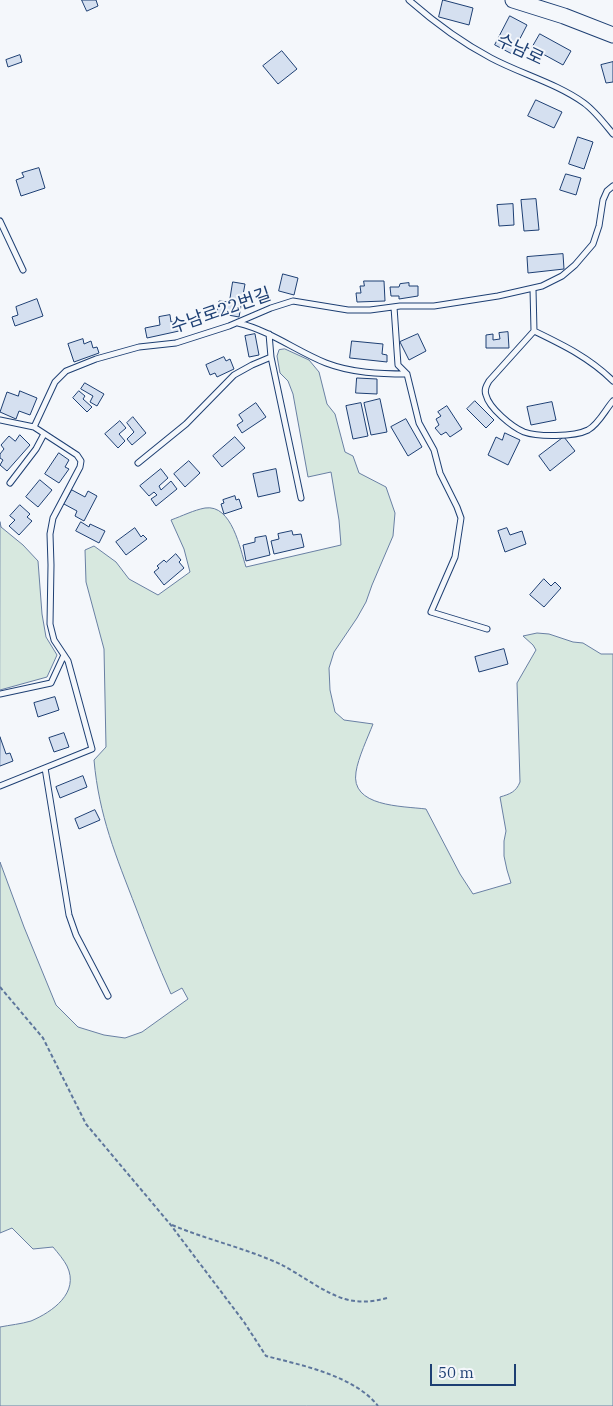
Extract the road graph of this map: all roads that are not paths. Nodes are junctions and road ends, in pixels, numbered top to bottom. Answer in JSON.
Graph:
{"nodes":[{"id":1,"x":409,"y":0,"type":"edge"},
{"id":2,"x":520,"y":1,"type":"edge"},
{"id":3,"x":613,"y":35,"type":"edge"},
{"id":4,"x":613,"y":134,"type":"edge"},
{"id":5,"x":613,"y":186,"type":"edge"},
{"id":6,"x":0,"y":221,"type":"edge"},
{"id":7,"x":23,"y":270,"type":"dead end"},
{"id":8,"x":533,"y":289,"type":"junction"},
{"id":9,"x":394,"y":307,"type":"junction"},
{"id":10,"x":238,"y":323,"type":"junction"},
{"id":11,"x":534,"y":330,"type":"junction"},
{"id":12,"x":269,"y":334,"type":"junction"},
{"id":13,"x":271,"y":357,"type":"junction"},
{"id":14,"x":407,"y":374,"type":"junction"},
{"id":15,"x":613,"y":381,"type":"edge"},
{"id":16,"x":613,"y":401,"type":"edge"},
{"id":17,"x":0,"y":420,"type":"edge"},
{"id":18,"x":34,"y":428,"type":"junction"},
{"id":19,"x":44,"y":434,"type":"junction"},
{"id":20,"x":138,"y":463,"type":"dead end"},
{"id":21,"x":10,"y":483,"type":"dead end"},
{"id":22,"x":300,"y":498,"type":"dead end"},
{"id":23,"x":486,"y":629,"type":"dead end"},
{"id":24,"x":64,"y":655,"type":"junction"},
{"id":25,"x":0,"y":694,"type":"edge"},
{"id":26,"x":45,"y":768,"type":"junction"},
{"id":27,"x":0,"y":786,"type":"edge"},
{"id":28,"x":108,"y":996,"type":"dead end"}],
"edges":[{"from":1,"to":4,"type":"lane","name":"수남로"},
{"from":2,"to":3,"type":"street"},
{"from":5,"to":8,"type":"lane","name":"수남로22번길"},
{"from":6,"to":7,"type":"lane"},
{"from":8,"to":9,"type":"lane","name":"수남로22번길"},
{"from":8,"to":11,"type":"lane"},
{"from":9,"to":10,"type":"lane","name":"수남로22번길"},
{"from":9,"to":14,"type":"lane"},
{"from":10,"to":12,"type":"lane"},
{"from":10,"to":18,"type":"lane","name":"수남로22번길"},
{"from":11,"to":15,"type":"lane"},
{"from":11,"to":16,"type":"lane"},
{"from":12,"to":13,"type":"lane"},
{"from":12,"to":14,"type":"lane"},
{"from":13,"to":20,"type":"lane"},
{"from":13,"to":22,"type":"lane"},
{"from":14,"to":23,"type":"lane"},
{"from":17,"to":18,"type":"lane"},
{"from":18,"to":19,"type":"lane"},
{"from":19,"to":21,"type":"lane"},
{"from":19,"to":24,"type":"lane"},
{"from":24,"to":25,"type":"lane"},
{"from":24,"to":26,"type":"lane"},
{"from":26,"to":27,"type":"lane"},
{"from":26,"to":28,"type":"lane"}]}
